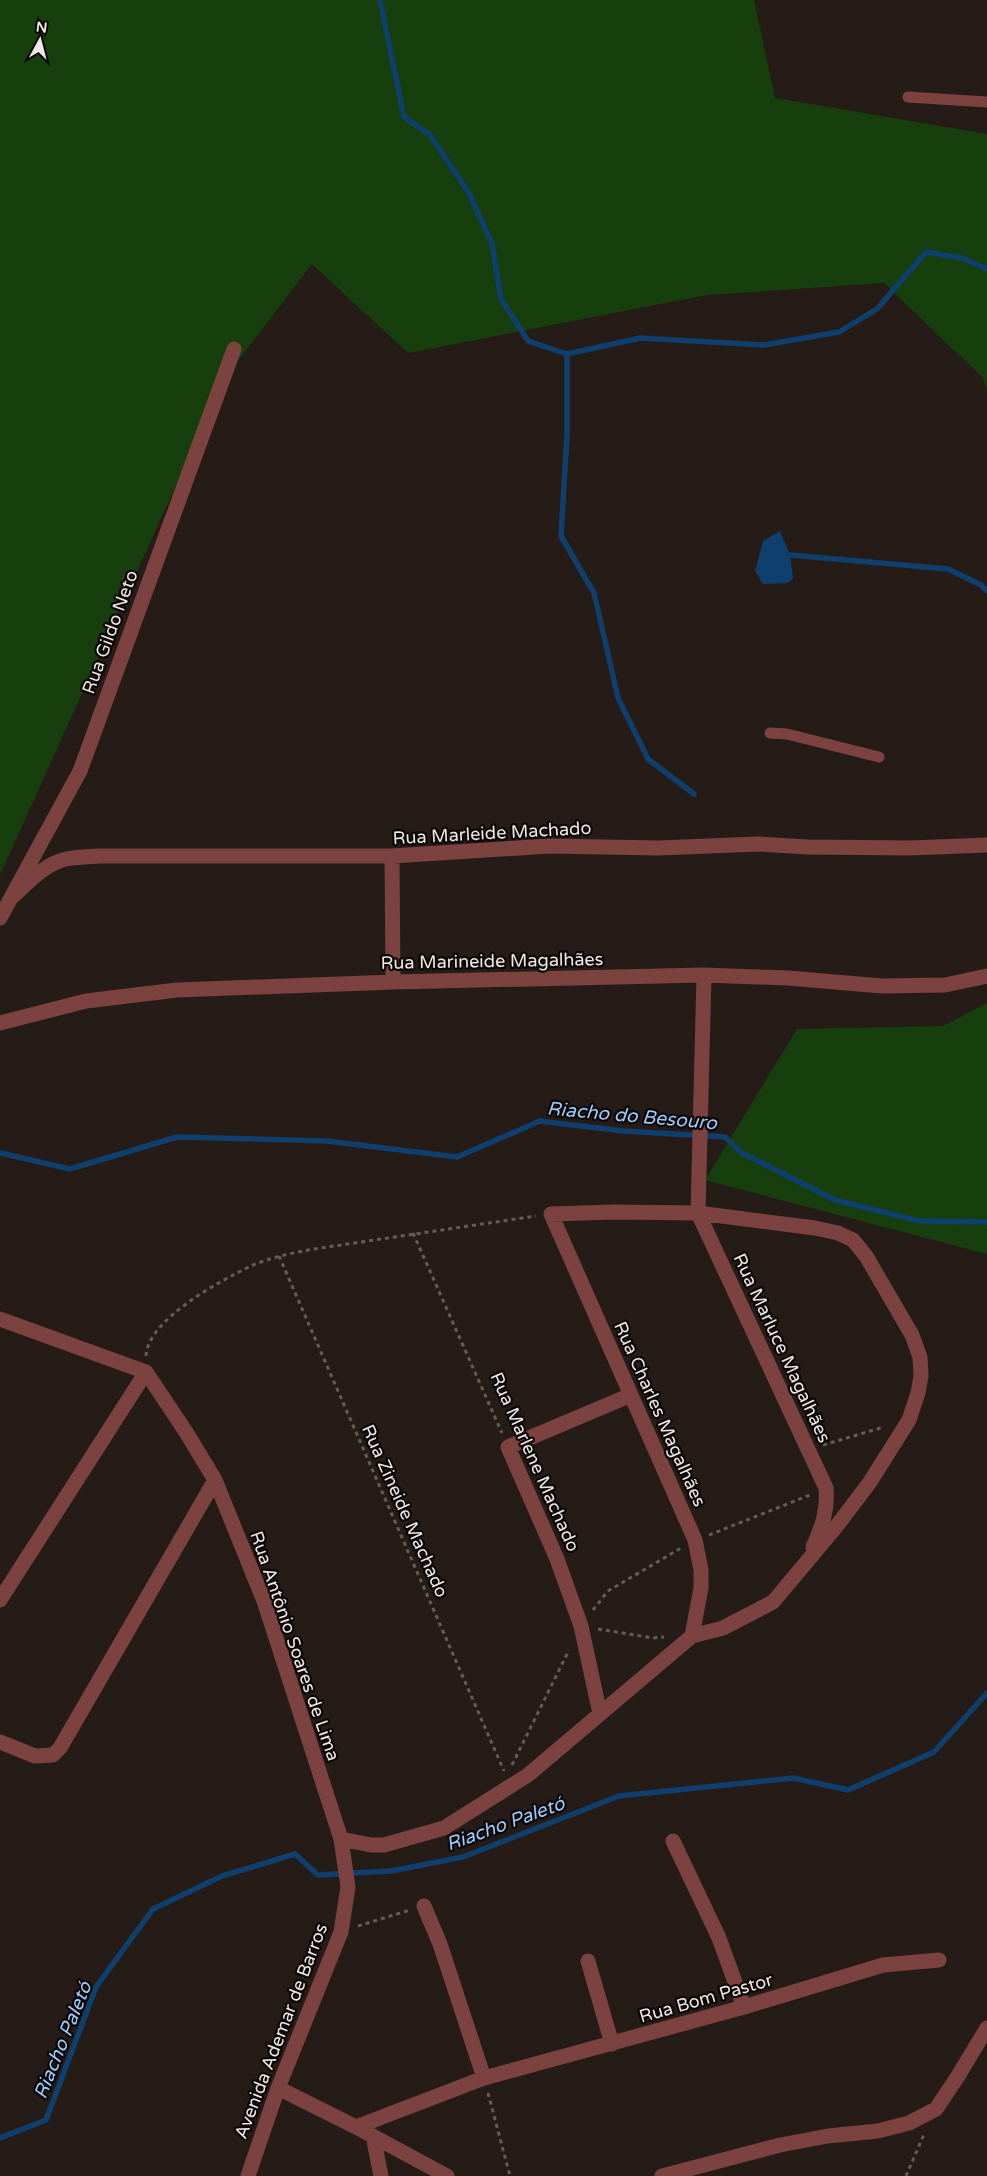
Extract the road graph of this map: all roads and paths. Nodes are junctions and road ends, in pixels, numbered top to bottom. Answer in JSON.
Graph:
{"nodes":[{"id":1,"x":908,"y":97,"type":"dead end"},
{"id":2,"x":987,"y":102,"type":"edge"},
{"id":3,"x":234,"y":350,"type":"dead end"},
{"id":4,"x":770,"y":733,"type":"dead end"},
{"id":5,"x":879,"y":757,"type":"dead end"},
{"id":6,"x":987,"y":844,"type":"edge"},
{"id":7,"x":392,"y":856,"type":"junction"},
{"id":8,"x":11,"y":898,"type":"junction"},
{"id":9,"x":0,"y":918,"type":"edge"},
{"id":10,"x":704,"y":975,"type":"junction"},
{"id":11,"x":987,"y":976,"type":"edge"},
{"id":12,"x":393,"y":982,"type":"junction"},
{"id":13,"x":0,"y":1023,"type":"edge"},
{"id":14,"x":698,"y":1213,"type":"junction"},
{"id":15,"x":551,"y":1214,"type":"junction"},
{"id":16,"x":413,"y":1233,"type":"junction"},
{"id":17,"x":279,"y":1256,"type":"junction"},
{"id":18,"x":0,"y":1320,"type":"edge"},
{"id":19,"x":146,"y":1372,"type":"junction"},
{"id":20,"x":631,"y":1395,"type":"junction"},
{"id":21,"x":909,"y":1420,"type":"junction"},
{"id":22,"x":508,"y":1447,"type":"junction"},
{"id":23,"x":808,"y":1450,"type":"junction"},
{"id":24,"x":215,"y":1480,"type":"junction"},
{"id":25,"x":826,"y":1488,"type":"junction"},
{"id":26,"x":695,"y":1540,"type":"junction"},
{"id":27,"x":807,"y":1562,"type":"junction"},
{"id":28,"x":0,"y":1600,"type":"edge"},
{"id":29,"x":581,"y":1626,"type":"junction"},
{"id":30,"x":692,"y":1636,"type":"junction"},
{"id":31,"x":600,"y":1714,"type":"junction"},
{"id":32,"x":0,"y":1742,"type":"edge"},
{"id":33,"x":341,"y":1838,"type":"junction"},
{"id":34,"x":673,"y":1841,"type":"dead end"},
{"id":35,"x":346,"y":1868,"type":"joint"},
{"id":36,"x":424,"y":1906,"type":"joint"},
{"id":37,"x":341,"y":1932,"type":"junction"},
{"id":38,"x":939,"y":1960,"type":"dead end"},
{"id":39,"x":588,"y":1961,"type":"dead end"},
{"id":40,"x":744,"y":2007,"type":"junction"},
{"id":41,"x":987,"y":2028,"type":"edge"},
{"id":42,"x":612,"y":2044,"type":"junction"},
{"id":43,"x":484,"y":2078,"type":"junction"},
{"id":44,"x":278,"y":2088,"type":"junction"},
{"id":45,"x":936,"y":2109,"type":"junction"},
{"id":46,"x":356,"y":2127,"type":"junction"},
{"id":47,"x":373,"y":2136,"type":"junction"},
{"id":48,"x":248,"y":2176,"type":"edge"},
{"id":49,"x":381,"y":2176,"type":"edge"},
{"id":50,"x":446,"y":2176,"type":"edge"},
{"id":51,"x":510,"y":2176,"type":"edge"},
{"id":52,"x":662,"y":2176,"type":"edge"},
{"id":53,"x":906,"y":2176,"type":"edge"}],
"edges":[{"from":1,"to":2,"type":"lane"},
{"from":3,"to":8,"type":"street","name":"Rua Gildo Neto"},
{"from":4,"to":5,"type":"lane"},
{"from":6,"to":7,"type":"street","name":"Rua Marleide Machado"},
{"from":7,"to":8,"type":"street","name":"Rua Marleide Machado"},
{"from":7,"to":12,"type":"street"},
{"from":8,"to":9,"type":"street","name":"Rua Gildo Neto"},
{"from":10,"to":11,"type":"street","name":"Rua Marineide Magalhães"},
{"from":10,"to":12,"type":"street","name":"Rua Marineide Magalhães"},
{"from":10,"to":14,"type":"street","name":"Rua Marluce Magalhães"},
{"from":12,"to":13,"type":"street","name":"Rua Marineide Magalhães"},
{"from":14,"to":15,"type":"street"},
{"from":14,"to":21,"type":"street"},
{"from":14,"to":23,"type":"street","name":"Rua Marluce Magalhães"},
{"from":15,"to":16,"type":"path"},
{"from":15,"to":20,"type":"street","name":"Rua Charles Magalhães"},
{"from":16,"to":17,"type":"path"},
{"from":16,"to":22,"type":"path","name":"Rua Marlene Machado"},
{"from":17,"to":19,"type":"path"},
{"from":17,"to":29,"type":"path","name":"Rua Zineide Machado"},
{"from":18,"to":19,"type":"street"},
{"from":19,"to":24,"type":"street","name":"Rua Antônio Soares de Lima"},
{"from":19,"to":28,"type":"street"},
{"from":20,"to":22,"type":"street"},
{"from":20,"to":26,"type":"street","name":"Rua Charles Magalhães"},
{"from":21,"to":23,"type":"path"},
{"from":21,"to":27,"type":"street"},
{"from":22,"to":29,"type":"street","name":"Rua Marlene Machado"},
{"from":23,"to":25,"type":"street","name":"Rua Marluce Magalhães"},
{"from":24,"to":32,"type":"street"},
{"from":24,"to":33,"type":"street","name":"Rua Antônio Soares de Lima"},
{"from":25,"to":26,"type":"path"},
{"from":25,"to":27,"type":"street","name":"Rua Marluce Magalhães"},
{"from":26,"to":29,"type":"path"},
{"from":26,"to":30,"type":"street","name":"Rua Charles Magalhães"},
{"from":27,"to":30,"type":"street"},
{"from":29,"to":30,"type":"path"},
{"from":29,"to":31,"type":"street","name":"Rua Marlene Machado"},
{"from":30,"to":31,"type":"street"},
{"from":31,"to":33,"type":"street"},
{"from":33,"to":35,"type":"street","name":"Rua Antônio Soares de Lima"},
{"from":34,"to":40,"type":"street"},
{"from":35,"to":37,"type":"street","name":"Avenida Ademar de Barros"},
{"from":36,"to":37,"type":"path"},
{"from":36,"to":43,"type":"street"},
{"from":37,"to":44,"type":"street","name":"Avenida Ademar de Barros"},
{"from":38,"to":40,"type":"street","name":"Rua Bom Pastor"},
{"from":39,"to":42,"type":"street"},
{"from":40,"to":42,"type":"street","name":"Rua Bom Pastor"},
{"from":41,"to":45,"type":"street"},
{"from":42,"to":43,"type":"street","name":"Rua Bom Pastor"},
{"from":43,"to":46,"type":"street","name":"Rua Bom Pastor"},
{"from":43,"to":51,"type":"path"},
{"from":44,"to":46,"type":"street"},
{"from":44,"to":48,"type":"street","name":"Avenida Ademar de Barros"},
{"from":45,"to":52,"type":"street"},
{"from":45,"to":53,"type":"path"},
{"from":46,"to":47,"type":"street"},
{"from":47,"to":49,"type":"street"},
{"from":47,"to":50,"type":"street"}]}
